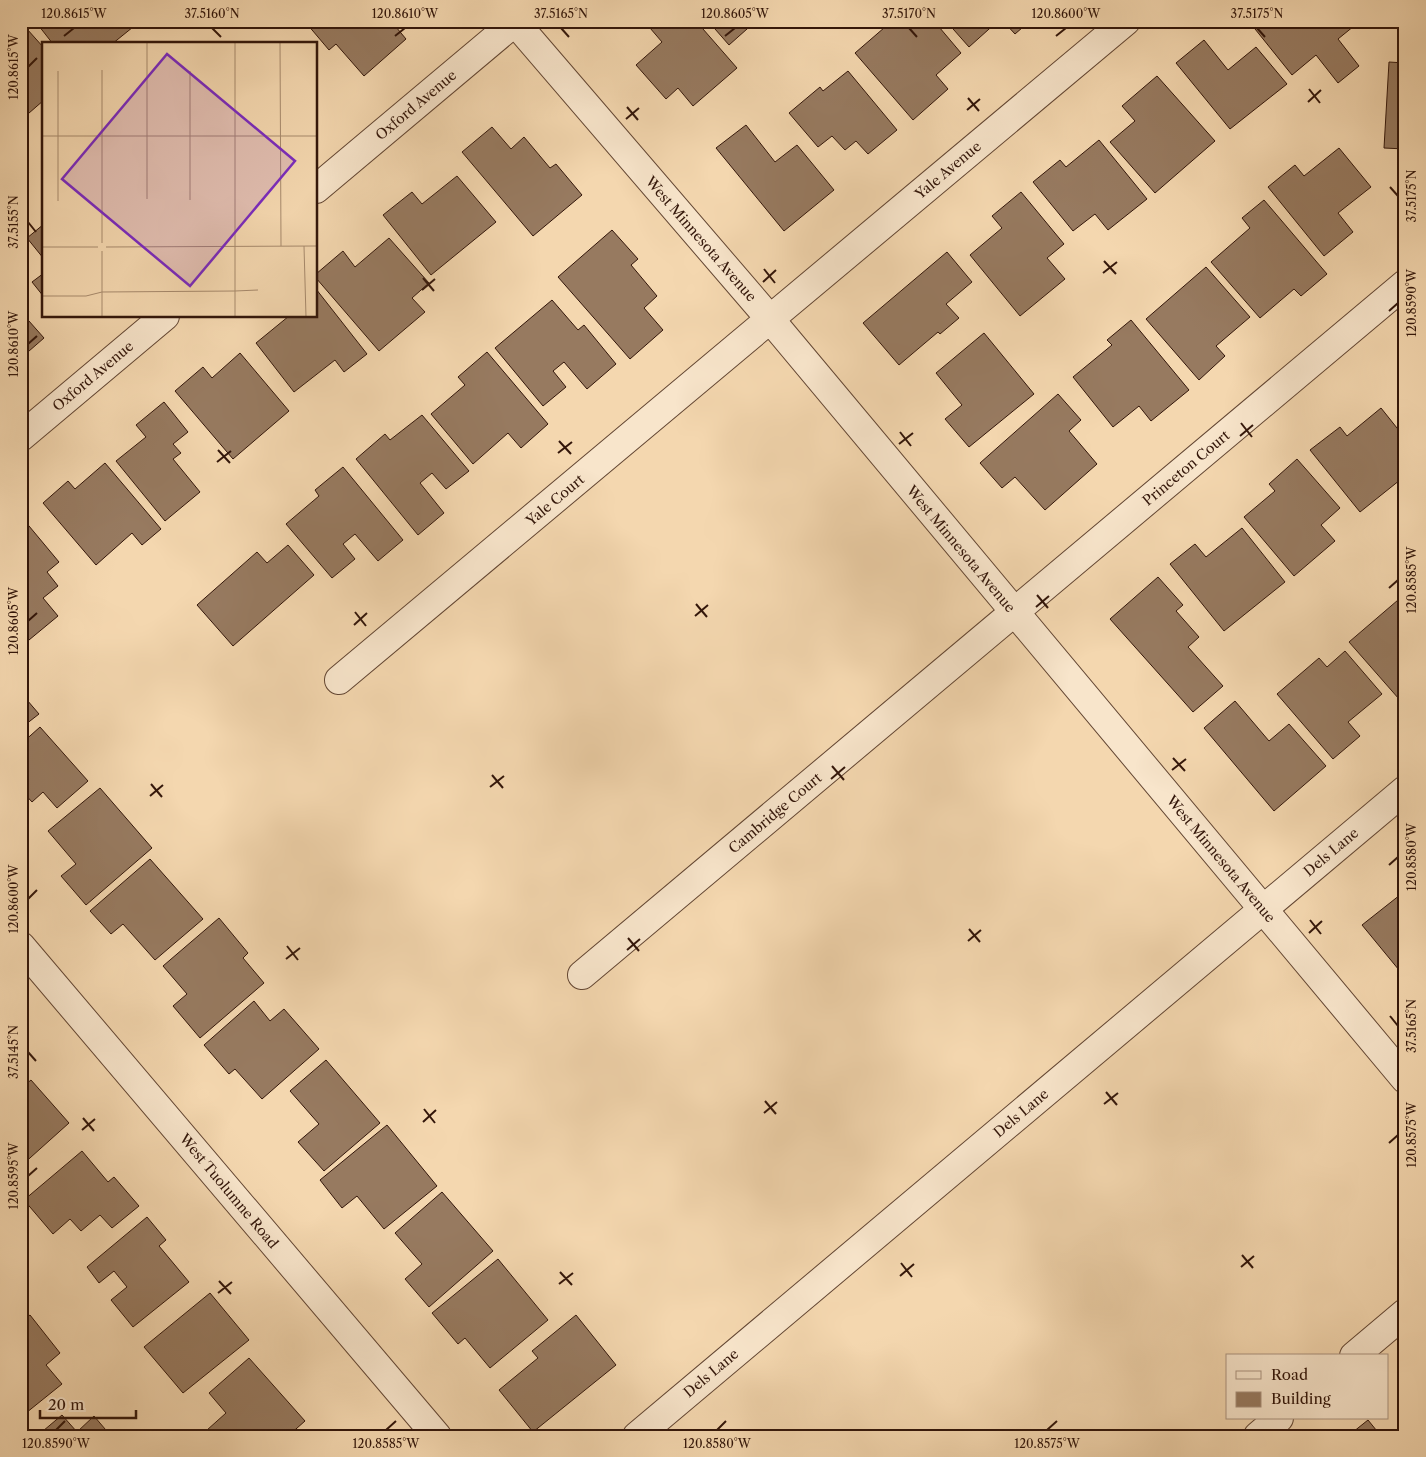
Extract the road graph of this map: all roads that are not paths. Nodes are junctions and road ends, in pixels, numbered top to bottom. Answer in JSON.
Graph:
{"nodes":[{"id":1,"x":1126,"y":21,"type":"edge"},
{"id":2,"x":515,"y":22,"type":"edge"},
{"id":3,"x":318,"y":187,"type":"edge"},
{"id":4,"x":1405,"y":284,"type":"edge"},
{"id":5,"x":163,"y":318,"type":"edge"},
{"id":6,"x":770,"y":319,"type":"junction"},
{"id":7,"x":21,"y":437,"type":"edge"},
{"id":8,"x":1014,"y":613,"type":"junction"},
{"id":9,"x":339,"y":680,"type":"dead end"},
{"id":10,"x":1405,"y":790,"type":"edge"},
{"id":11,"x":1263,"y":909,"type":"junction"},
{"id":12,"x":21,"y":946,"type":"edge"},
{"id":13,"x":582,"y":975,"type":"dead end"},
{"id":14,"x":1405,"y":1079,"type":"edge"},
{"id":15,"x":1405,"y":1313,"type":"edge"},
{"id":16,"x":1356,"y":1354,"type":"edge"},
{"id":17,"x":1277,"y":1420,"type":"edge"},
{"id":18,"x":437,"y":1436,"type":"edge"},
{"id":19,"x":637,"y":1436,"type":"edge"},
{"id":20,"x":1258,"y":1436,"type":"edge"}],
"edges":[{"from":1,"to":6,"type":"street","name":"Yale Avenue"},
{"from":2,"to":3,"type":"street","name":"Oxford Avenue"},
{"from":2,"to":6,"type":"street","name":"West Minnesota Avenue"},
{"from":4,"to":8,"type":"street","name":"Princeton Court"},
{"from":5,"to":7,"type":"street","name":"Oxford Avenue"},
{"from":6,"to":8,"type":"street","name":"West Minnesota Avenue"},
{"from":6,"to":9,"type":"street","name":"Yale Court"},
{"from":8,"to":11,"type":"street","name":"West Minnesota Avenue"},
{"from":8,"to":13,"type":"street","name":"Cambridge Court"},
{"from":10,"to":11,"type":"street","name":"Dels Lane"},
{"from":11,"to":14,"type":"street","name":"West Minnesota Avenue"},
{"from":11,"to":19,"type":"street","name":"Dels Lane"},
{"from":12,"to":18,"type":"street","name":"West Tuolumne Road"},
{"from":15,"to":16,"type":"street"},
{"from":17,"to":20,"type":"street"}]}
